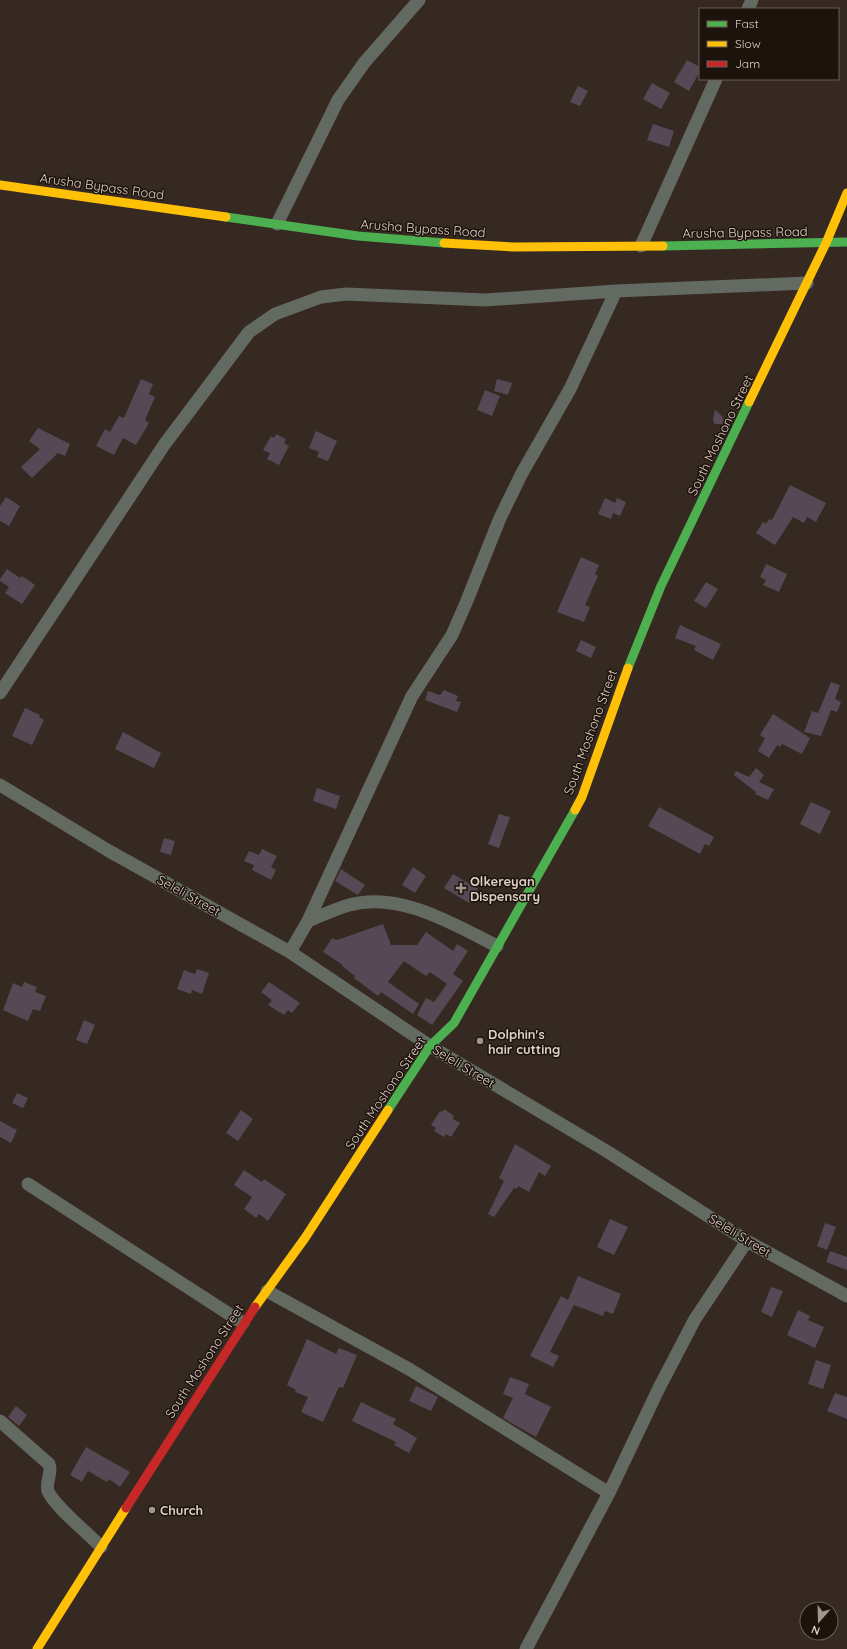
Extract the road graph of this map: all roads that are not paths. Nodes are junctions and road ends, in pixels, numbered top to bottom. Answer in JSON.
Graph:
{"nodes":[{"id":1,"x":419,"y":0,"type":"edge"},
{"id":2,"x":716,"y":80,"type":"edge"},
{"id":3,"x":0,"y":185,"type":"edge"},
{"id":4,"x":847,"y":193,"type":"edge"},
{"id":5,"x":277,"y":224,"type":"junction"},
{"id":6,"x":847,"y":242,"type":"edge"},
{"id":7,"x":826,"y":243,"type":"junction"},
{"id":8,"x":641,"y":246,"type":"junction"},
{"id":9,"x":806,"y":283,"type":"junction"},
{"id":10,"x":616,"y":291,"type":"junction"},
{"id":11,"x":0,"y":693,"type":"edge"},
{"id":12,"x":0,"y":785,"type":"edge"},
{"id":13,"x":308,"y":921,"type":"junction"},
{"id":14,"x":497,"y":946,"type":"junction"},
{"id":15,"x":290,"y":952,"type":"junction"},
{"id":16,"x":430,"y":1046,"type":"junction"},
{"id":17,"x":28,"y":1184,"type":"dead end"},
{"id":18,"x":747,"y":1241,"type":"junction"},
{"id":19,"x":267,"y":1291,"type":"junction"},
{"id":20,"x":846,"y":1293,"type":"edge"},
{"id":21,"x":243,"y":1323,"type":"junction"},
{"id":22,"x":0,"y":1421,"type":"edge"},
{"id":23,"x":610,"y":1493,"type":"junction"},
{"id":24,"x":102,"y":1547,"type":"junction"},
{"id":25,"x":37,"y":1649,"type":"edge"},
{"id":26,"x":526,"y":1649,"type":"edge"}],
"edges":[{"from":1,"to":5,"type":"street"},
{"from":2,"to":8,"type":"street"},
{"from":3,"to":5,"type":"street","name":"Arusha Bypass Road"},
{"from":4,"to":7,"type":"street","name":"South Moshono Street"},
{"from":5,"to":8,"type":"street","name":"Arusha Bypass Road"},
{"from":6,"to":7,"type":"street","name":"Arusha Bypass Road"},
{"from":7,"to":8,"type":"street","name":"Arusha Bypass Road"},
{"from":7,"to":9,"type":"street","name":"South Moshono Street"},
{"from":9,"to":10,"type":"street"},
{"from":9,"to":14,"type":"street","name":"South Moshono Street"},
{"from":10,"to":11,"type":"street"},
{"from":10,"to":13,"type":"street"},
{"from":12,"to":15,"type":"street","name":"Seleli Street"},
{"from":13,"to":14,"type":"street"},
{"from":13,"to":15,"type":"street"},
{"from":14,"to":16,"type":"street","name":"South Moshono Street"},
{"from":15,"to":16,"type":"street","name":"Seleli Street"},
{"from":16,"to":18,"type":"street","name":"Seleli Street"},
{"from":16,"to":19,"type":"street","name":"South Moshono Street"},
{"from":17,"to":21,"type":"street"},
{"from":18,"to":20,"type":"street","name":"Seleli Street"},
{"from":18,"to":23,"type":"street"},
{"from":19,"to":21,"type":"street","name":"South Moshono Street"},
{"from":19,"to":23,"type":"street"},
{"from":21,"to":24,"type":"street","name":"South Moshono Street"},
{"from":22,"to":24,"type":"street"},
{"from":23,"to":26,"type":"street"},
{"from":24,"to":25,"type":"street","name":"South Moshono Street"}]}
